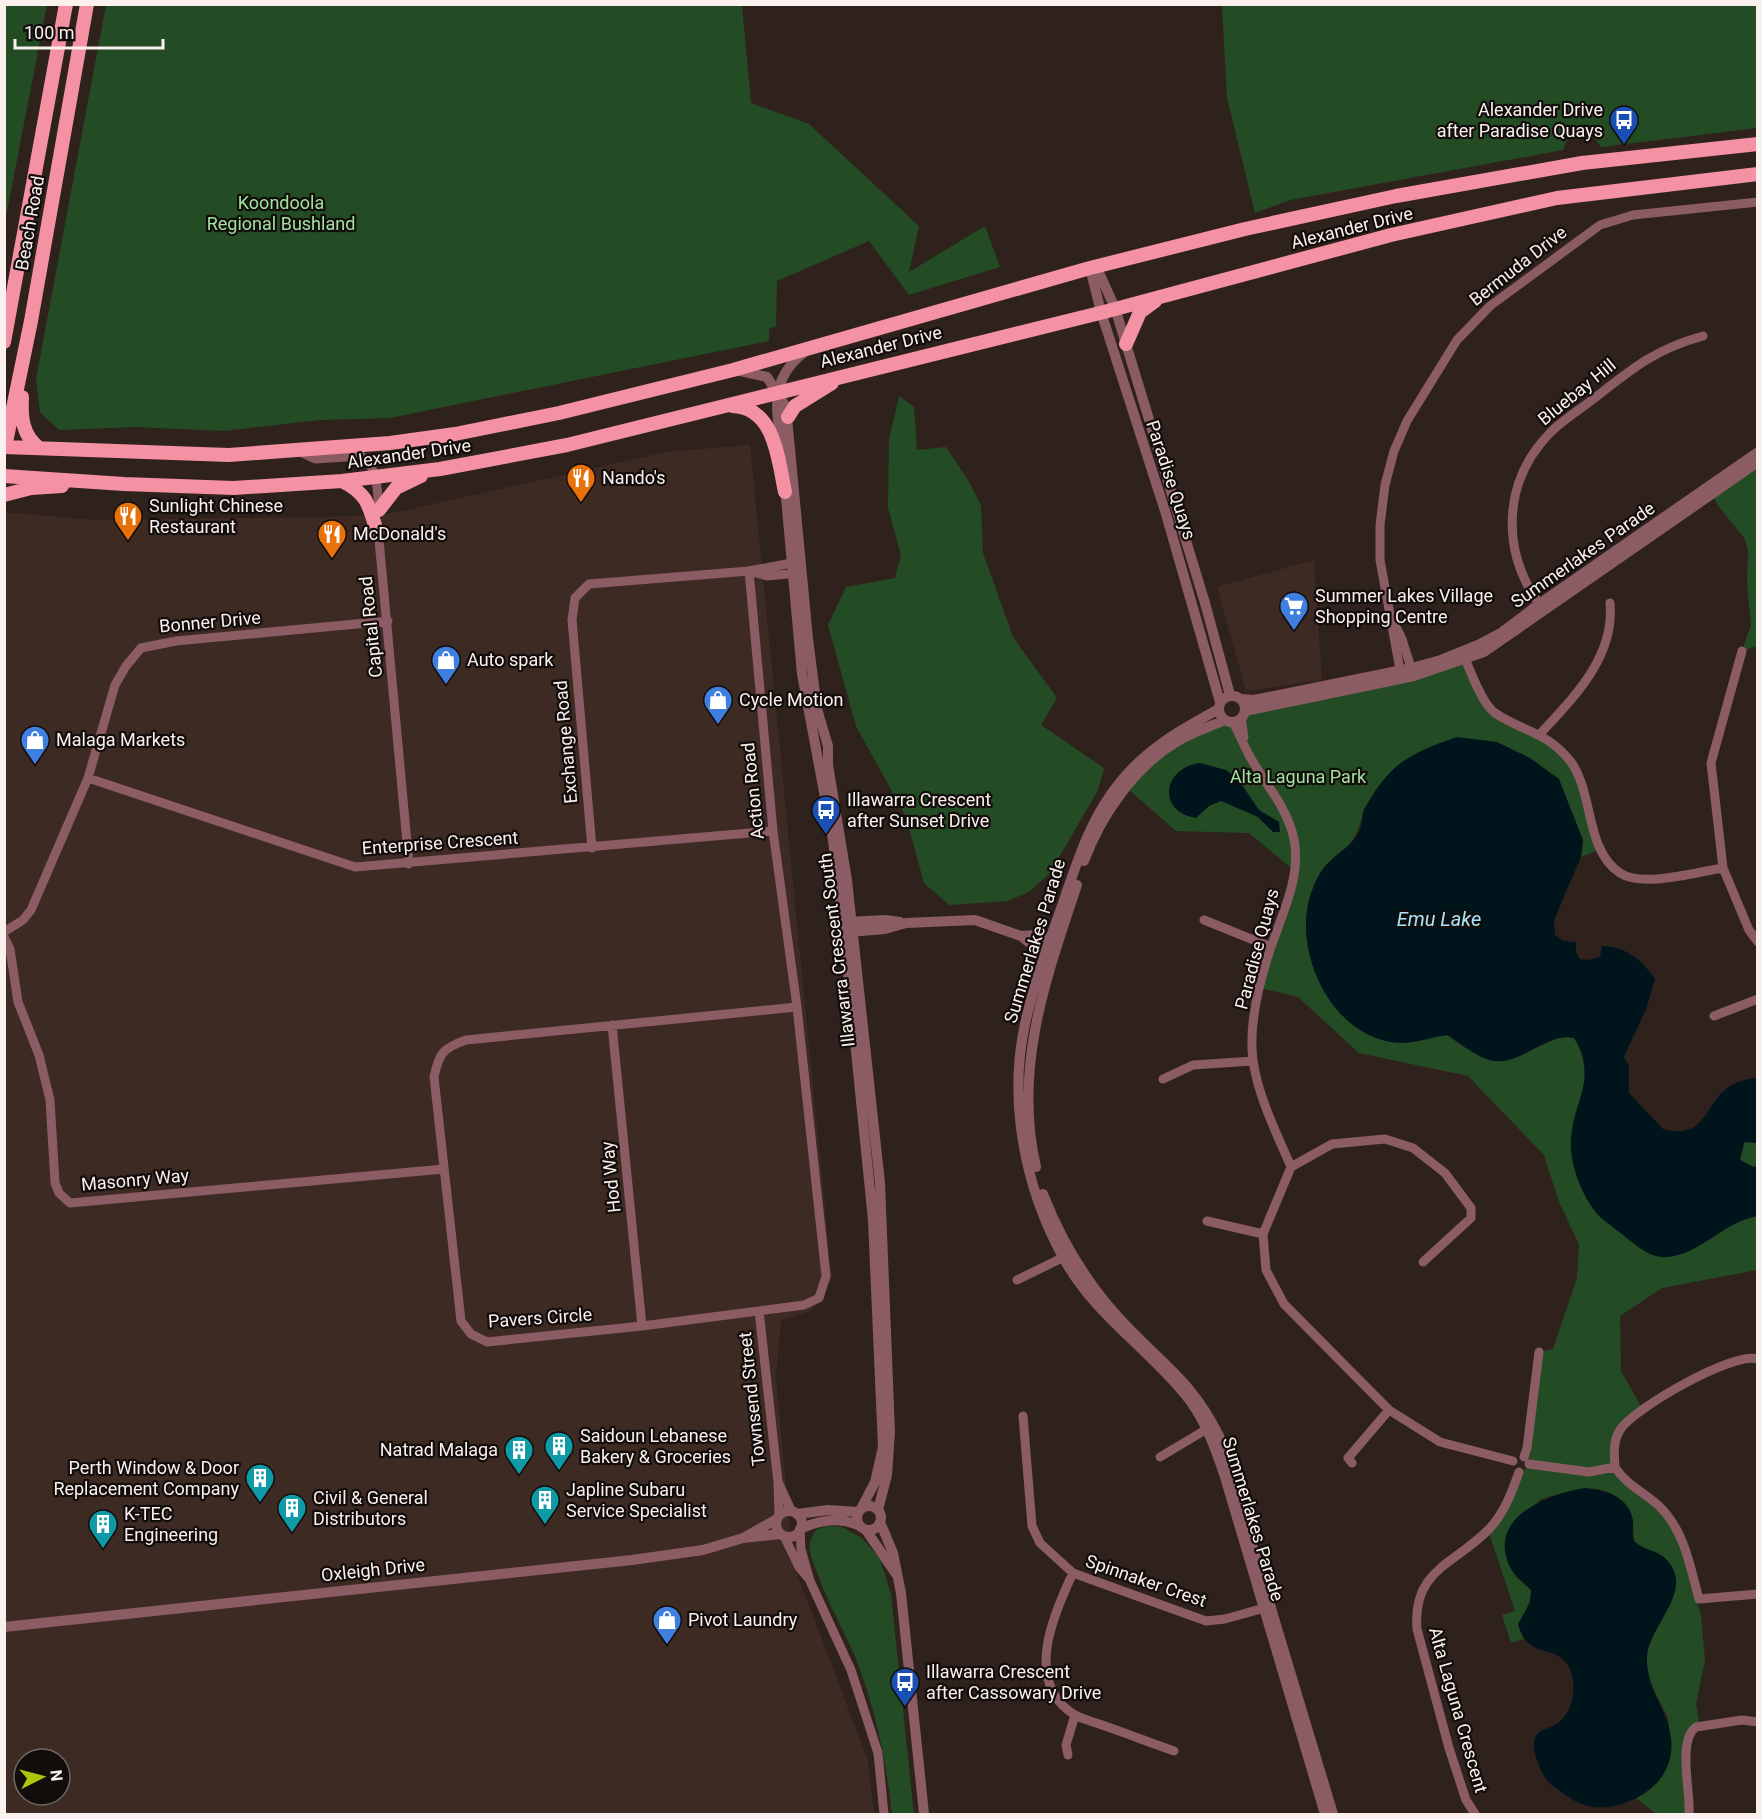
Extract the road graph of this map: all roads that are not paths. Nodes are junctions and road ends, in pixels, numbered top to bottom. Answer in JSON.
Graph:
{"nodes":[{"id":1,"x":66,"y":4,"type":"edge"},
{"id":2,"x":87,"y":4,"type":"edge"},
{"id":3,"x":1758,"y":144,"type":"edge"},
{"id":4,"x":1758,"y":174,"type":"edge"},
{"id":5,"x":1758,"y":202,"type":"edge"},
{"id":6,"x":1094,"y":268,"type":"junction"},
{"id":7,"x":1161,"y":296,"type":"junction"},
{"id":8,"x":1108,"y":310,"type":"junction"},
{"id":9,"x":31,"y":321,"type":"junction"},
{"id":10,"x":1703,"y":336,"type":"dead end"},
{"id":11,"x":4,"y":342,"type":"edge"},
{"id":12,"x":1126,"y":344,"type":"junction"},
{"id":13,"x":811,"y":347,"type":"junction"},
{"id":14,"x":733,"y":370,"type":"junction"},
{"id":15,"x":853,"y":373,"type":"junction"},
{"id":16,"x":777,"y":391,"type":"junction"},
{"id":17,"x":721,"y":406,"type":"junction"},
{"id":18,"x":788,"y":417,"type":"junction"},
{"id":19,"x":5,"y":447,"type":"edge"},
{"id":20,"x":39,"y":448,"type":"junction"},
{"id":21,"x":298,"y":451,"type":"junction"},
{"id":22,"x":1758,"y":452,"type":"edge"},
{"id":23,"x":1758,"y":462,"type":"edge"},
{"id":24,"x":440,"y":469,"type":"junction"},
{"id":25,"x":4,"y":476,"type":"edge"},
{"id":26,"x":374,"y":477,"type":"junction"},
{"id":27,"x":342,"y":481,"type":"junction"},
{"id":28,"x":124,"y":484,"type":"junction"},
{"id":29,"x":785,"y":492,"type":"junction"},
{"id":30,"x":4,"y":495,"type":"edge"},
{"id":31,"x":379,"y":510,"type":"junction"},
{"id":32,"x":377,"y":532,"type":"junction"},
{"id":33,"x":796,"y":568,"type":"junction"},
{"id":34,"x":749,"y":571,"type":"junction"},
{"id":35,"x":1205,"y":603,"type":"junction"},
{"id":36,"x":1610,"y":603,"type":"dead end"},
{"id":37,"x":1193,"y":607,"type":"junction"},
{"id":38,"x":1542,"y":608,"type":"junction"},
{"id":39,"x":388,"y":621,"type":"junction"},
{"id":40,"x":1392,"y":621,"type":"junction"},
{"id":41,"x":1742,"y":651,"type":"dead end"},
{"id":42,"x":1464,"y":656,"type":"junction"},
{"id":43,"x":1413,"y":672,"type":"junction"},
{"id":44,"x":1401,"y":675,"type":"junction"},
{"id":45,"x":1236,"y":697,"type":"junction"},
{"id":46,"x":1290,"y":697,"type":"junction"},
{"id":47,"x":1220,"y":706,"type":"junction"},
{"id":48,"x":1236,"y":718,"type":"junction"},
{"id":49,"x":1540,"y":734,"type":"junction"},
{"id":50,"x":88,"y":778,"type":"junction"},
{"id":51,"x":773,"y":831,"type":"junction"},
{"id":52,"x":592,"y":848,"type":"junction"},
{"id":53,"x":409,"y":864,"type":"junction"},
{"id":54,"x":1723,"y":868,"type":"junction"},
{"id":55,"x":1204,"y":920,"type":"dead end"},
{"id":56,"x":848,"y":927,"type":"junction"},
{"id":57,"x":4,"y":932,"type":"edge"},
{"id":58,"x":1021,"y":936,"type":"junction"},
{"id":59,"x":4,"y":937,"type":"edge"},
{"id":60,"x":1054,"y":940,"type":"junction"},
{"id":61,"x":1758,"y":942,"type":"edge"},
{"id":62,"x":1271,"y":947,"type":"junction"},
{"id":63,"x":1050,"y":953,"type":"junction"},
{"id":64,"x":1758,"y":999,"type":"edge"},
{"id":65,"x":797,"y":1007,"type":"junction"},
{"id":66,"x":1714,"y":1016,"type":"dead end"},
{"id":67,"x":612,"y":1025,"type":"junction"},
{"id":68,"x":1253,"y":1061,"type":"junction"},
{"id":69,"x":1163,"y":1079,"type":"dead end"},
{"id":70,"x":1291,"y":1167,"type":"junction"},
{"id":71,"x":444,"y":1169,"type":"junction"},
{"id":72,"x":1207,"y":1221,"type":"dead end"},
{"id":73,"x":1263,"y":1234,"type":"junction"},
{"id":74,"x":1067,"y":1256,"type":"junction"},
{"id":75,"x":1423,"y":1262,"type":"dead end"},
{"id":76,"x":1017,"y":1280,"type":"dead end"},
{"id":77,"x":759,"y":1311,"type":"junction"},
{"id":78,"x":642,"y":1326,"type":"junction"},
{"id":79,"x":1539,"y":1352,"type":"dead end"},
{"id":80,"x":1758,"y":1359,"type":"edge"},
{"id":81,"x":1389,"y":1410,"type":"junction"},
{"id":82,"x":1023,"y":1416,"type":"dead end"},
{"id":83,"x":1210,"y":1427,"type":"junction"},
{"id":84,"x":1160,"y":1457,"type":"dead end"},
{"id":85,"x":1513,"y":1461,"type":"junction"},
{"id":86,"x":1526,"y":1461,"type":"junction"},
{"id":87,"x":1352,"y":1463,"type":"dead end"},
{"id":88,"x":1615,"y":1467,"type":"junction"},
{"id":89,"x":1519,"y":1472,"type":"junction"},
{"id":90,"x":778,"y":1482,"type":"junction"},
{"id":91,"x":859,"y":1510,"type":"junction"},
{"id":92,"x":878,"y":1510,"type":"junction"},
{"id":93,"x":796,"y":1514,"type":"junction"},
{"id":94,"x":778,"y":1518,"type":"junction"},
{"id":95,"x":880,"y":1522,"type":"junction"},
{"id":96,"x":862,"y":1528,"type":"junction"},
{"id":97,"x":800,"y":1529,"type":"junction"},
{"id":98,"x":783,"y":1535,"type":"junction"},
{"id":99,"x":743,"y":1538,"type":"junction"},
{"id":100,"x":1073,"y":1573,"type":"junction"},
{"id":101,"x":896,"y":1574,"type":"junction"},
{"id":102,"x":810,"y":1581,"type":"junction"},
{"id":103,"x":1758,"y":1594,"type":"edge"},
{"id":104,"x":1267,"y":1607,"type":"junction"},
{"id":105,"x":4,"y":1627,"type":"edge"},
{"id":106,"x":1076,"y":1715,"type":"junction"},
{"id":107,"x":1758,"y":1722,"type":"edge"},
{"id":108,"x":1174,"y":1752,"type":"dead end"},
{"id":109,"x":1068,"y":1755,"type":"dead end"},
{"id":110,"x":884,"y":1815,"type":"edge"},
{"id":111,"x":924,"y":1815,"type":"edge"},
{"id":112,"x":1325,"y":1815,"type":"edge"},
{"id":113,"x":1333,"y":1815,"type":"edge"},
{"id":114,"x":1475,"y":1815,"type":"edge"},
{"id":115,"x":1689,"y":1815,"type":"edge"}],
"edges":[{"from":1,"to":11,"type":"main road","name":"Beach Road"},
{"from":2,"to":9,"type":"main road","name":"Beach Road"},
{"from":3,"to":6,"type":"main road","name":"Alexander Drive"},
{"from":4,"to":7,"type":"main road","name":"Alexander Drive"},
{"from":5,"to":40,"type":"street","name":"Bermuda Drive"},
{"from":6,"to":8,"type":"street","name":"Paradise Quays"},
{"from":6,"to":13,"type":"main road","name":"Alexander Drive"},
{"from":7,"to":8,"type":"main road","name":"Alexander Drive"},
{"from":7,"to":12,"type":"main road"},
{"from":8,"to":12,"type":"street","name":"Paradise Quays"},
{"from":8,"to":15,"type":"main road","name":"Alexander Drive"},
{"from":8,"to":37,"type":"street","name":"Paradise Quays"},
{"from":9,"to":19,"type":"main road","name":"Beach Road"},
{"from":9,"to":20,"type":"main road"},
{"from":10,"to":38,"type":"street","name":"Bluebay Hill"},
{"from":12,"to":35,"type":"street","name":"Paradise Quays"},
{"from":13,"to":14,"type":"main road","name":"Alexander Drive"},
{"from":13,"to":16,"type":"street"},
{"from":14,"to":16,"type":"street"},
{"from":14,"to":21,"type":"main road","name":"Alexander Drive"},
{"from":15,"to":16,"type":"main road","name":"Alexander Drive"},
{"from":15,"to":18,"type":"main road"},
{"from":16,"to":17,"type":"main road","name":"Alexander Drive"},
{"from":16,"to":18,"type":"street","name":"Illawarra Crescent South"},
{"from":16,"to":29,"type":"street","name":"Illawarra Crescent South"},
{"from":17,"to":24,"type":"main road","name":"Alexander Drive"},
{"from":17,"to":29,"type":"main road"},
{"from":18,"to":33,"type":"street","name":"Illawarra Crescent South"},
{"from":19,"to":20,"type":"main road","name":"Alexander Drive"},
{"from":20,"to":21,"type":"main road","name":"Alexander Drive"},
{"from":21,"to":26,"type":"street"},
{"from":22,"to":38,"type":"street","name":"Summerlakes Parade"},
{"from":23,"to":38,"type":"street","name":"Summerlakes Parade"},
{"from":24,"to":26,"type":"main road","name":"Alexander Drive"},
{"from":24,"to":31,"type":"main road"},
{"from":25,"to":28,"type":"main road","name":"Alexander Drive"},
{"from":26,"to":27,"type":"main road","name":"Alexander Drive"},
{"from":26,"to":31,"type":"street","name":"Capital Road"},
{"from":27,"to":28,"type":"main road","name":"Alexander Drive"},
{"from":27,"to":32,"type":"main road"},
{"from":28,"to":30,"type":"main road"},
{"from":29,"to":33,"type":"street","name":"Illawarra Crescent South"},
{"from":31,"to":32,"type":"street","name":"Capital Road"},
{"from":32,"to":39,"type":"street","name":"Capital Road"},
{"from":33,"to":34,"type":"street","name":"Exchange Road"},
{"from":33,"to":56,"type":"street","name":"Illawarra Crescent South"},
{"from":34,"to":51,"type":"street","name":"Action Road"},
{"from":34,"to":52,"type":"street","name":"Exchange Road"},
{"from":35,"to":37,"type":"street"},
{"from":35,"to":45,"type":"street","name":"Paradise Quays"},
{"from":36,"to":49,"type":"street"},
{"from":37,"to":47,"type":"street","name":"Paradise Quays"},
{"from":38,"to":42,"type":"street","name":"Summerlakes Parade"},
{"from":39,"to":50,"type":"street","name":"Bonner Drive"},
{"from":39,"to":53,"type":"street","name":"Capital Road"},
{"from":40,"to":43,"type":"street","name":"Bermuda Drive"},
{"from":40,"to":44,"type":"street","name":"Bermuda Drive"},
{"from":41,"to":54,"type":"street"},
{"from":42,"to":43,"type":"street","name":"Summerlakes Parade"},
{"from":42,"to":49,"type":"street"},
{"from":43,"to":44,"type":"street","name":"Summerlakes Parade"},
{"from":44,"to":46,"type":"street","name":"Summerlakes Parade"},
{"from":45,"to":46,"type":"street","name":"Summerlakes Parade"},
{"from":45,"to":47,"type":"street","name":"Summerlakes Parade"},
{"from":45,"to":48,"type":"street","name":"Paradise Quays"},
{"from":46,"to":48,"type":"street","name":"Summerlakes Parade"},
{"from":47,"to":48,"type":"street","name":"Paradise Quays"},
{"from":47,"to":60,"type":"street","name":"Summerlakes Parade"},
{"from":48,"to":60,"type":"street","name":"Summerlakes Parade"},
{"from":48,"to":62,"type":"street","name":"Paradise Quays"},
{"from":49,"to":54,"type":"street"},
{"from":50,"to":53,"type":"street","name":"Enterprise Crescent"},
{"from":50,"to":57,"type":"street","name":"Bonner Drive"},
{"from":51,"to":52,"type":"street","name":"Enterprise Crescent"},
{"from":51,"to":65,"type":"street","name":"Action Road"},
{"from":52,"to":53,"type":"street","name":"Enterprise Crescent"},
{"from":54,"to":61,"type":"street"},
{"from":55,"to":62,"type":"street"},
{"from":56,"to":58,"type":"street"},
{"from":56,"to":91,"type":"street","name":"Illawarra Crescent South"},
{"from":56,"to":92,"type":"street","name":"Illawarra Crescent South"},
{"from":58,"to":60,"type":"street"},
{"from":58,"to":63,"type":"street"},
{"from":59,"to":71,"type":"street","name":"Masonry Way"},
{"from":60,"to":63,"type":"street","name":"Summerlakes Parade"},
{"from":62,"to":68,"type":"street","name":"Paradise Quays"},
{"from":63,"to":74,"type":"street","name":"Summerlakes Parade"},
{"from":64,"to":66,"type":"street"},
{"from":65,"to":67,"type":"street","name":"Pavers Circle"},
{"from":65,"to":77,"type":"street","name":"Pavers Circle"},
{"from":67,"to":71,"type":"street","name":"Pavers Circle"},
{"from":67,"to":78,"type":"street","name":"Hod Way"},
{"from":68,"to":69,"type":"street"},
{"from":68,"to":70,"type":"street","name":"Paradise Quays"},
{"from":70,"to":73,"type":"street"},
{"from":70,"to":75,"type":"street"},
{"from":71,"to":78,"type":"street","name":"Pavers Circle"},
{"from":72,"to":73,"type":"street"},
{"from":73,"to":81,"type":"street"},
{"from":74,"to":76,"type":"street"},
{"from":74,"to":83,"type":"street","name":"Summerlakes Parade"},
{"from":77,"to":78,"type":"street","name":"Pavers Circle"},
{"from":77,"to":90,"type":"street","name":"Townsend Street"},
{"from":79,"to":86,"type":"street"},
{"from":80,"to":88,"type":"street"},
{"from":81,"to":85,"type":"street"},
{"from":81,"to":87,"type":"street"},
{"from":82,"to":100,"type":"street","name":"Spinnaker Crest"},
{"from":83,"to":84,"type":"street"},
{"from":83,"to":104,"type":"street","name":"Summerlakes Parade"},
{"from":85,"to":86,"type":"street"},
{"from":85,"to":89,"type":"street"},
{"from":86,"to":88,"type":"street"},
{"from":86,"to":89,"type":"street"},
{"from":88,"to":103,"type":"street"},
{"from":89,"to":114,"type":"street","name":"Alta Laguna Crescent"},
{"from":90,"to":93,"type":"street","name":"Townsend Street"},
{"from":90,"to":94,"type":"street","name":"Townsend Street"},
{"from":91,"to":92,"type":"street"},
{"from":91,"to":93,"type":"street"},
{"from":91,"to":96,"type":"street"},
{"from":92,"to":95,"type":"street"},
{"from":93,"to":94,"type":"street"},
{"from":93,"to":97,"type":"street"},
{"from":94,"to":98,"type":"street"},
{"from":94,"to":99,"type":"street","name":"Oxleigh Drive"},
{"from":95,"to":96,"type":"street"},
{"from":95,"to":101,"type":"street"},
{"from":96,"to":97,"type":"street"},
{"from":96,"to":101,"type":"street"},
{"from":97,"to":98,"type":"street"},
{"from":97,"to":102,"type":"street"},
{"from":98,"to":99,"type":"street","name":"Oxleigh Drive"},
{"from":98,"to":102,"type":"street"},
{"from":99,"to":105,"type":"street","name":"Oxleigh Drive"},
{"from":100,"to":104,"type":"street","name":"Spinnaker Crest"},
{"from":100,"to":106,"type":"street"},
{"from":101,"to":111,"type":"street"},
{"from":102,"to":110,"type":"street"},
{"from":104,"to":112,"type":"street","name":"Summerlakes Parade"},
{"from":104,"to":113,"type":"street","name":"Summerlakes Parade"},
{"from":106,"to":108,"type":"street"},
{"from":106,"to":109,"type":"street"},
{"from":107,"to":115,"type":"street"}]}
